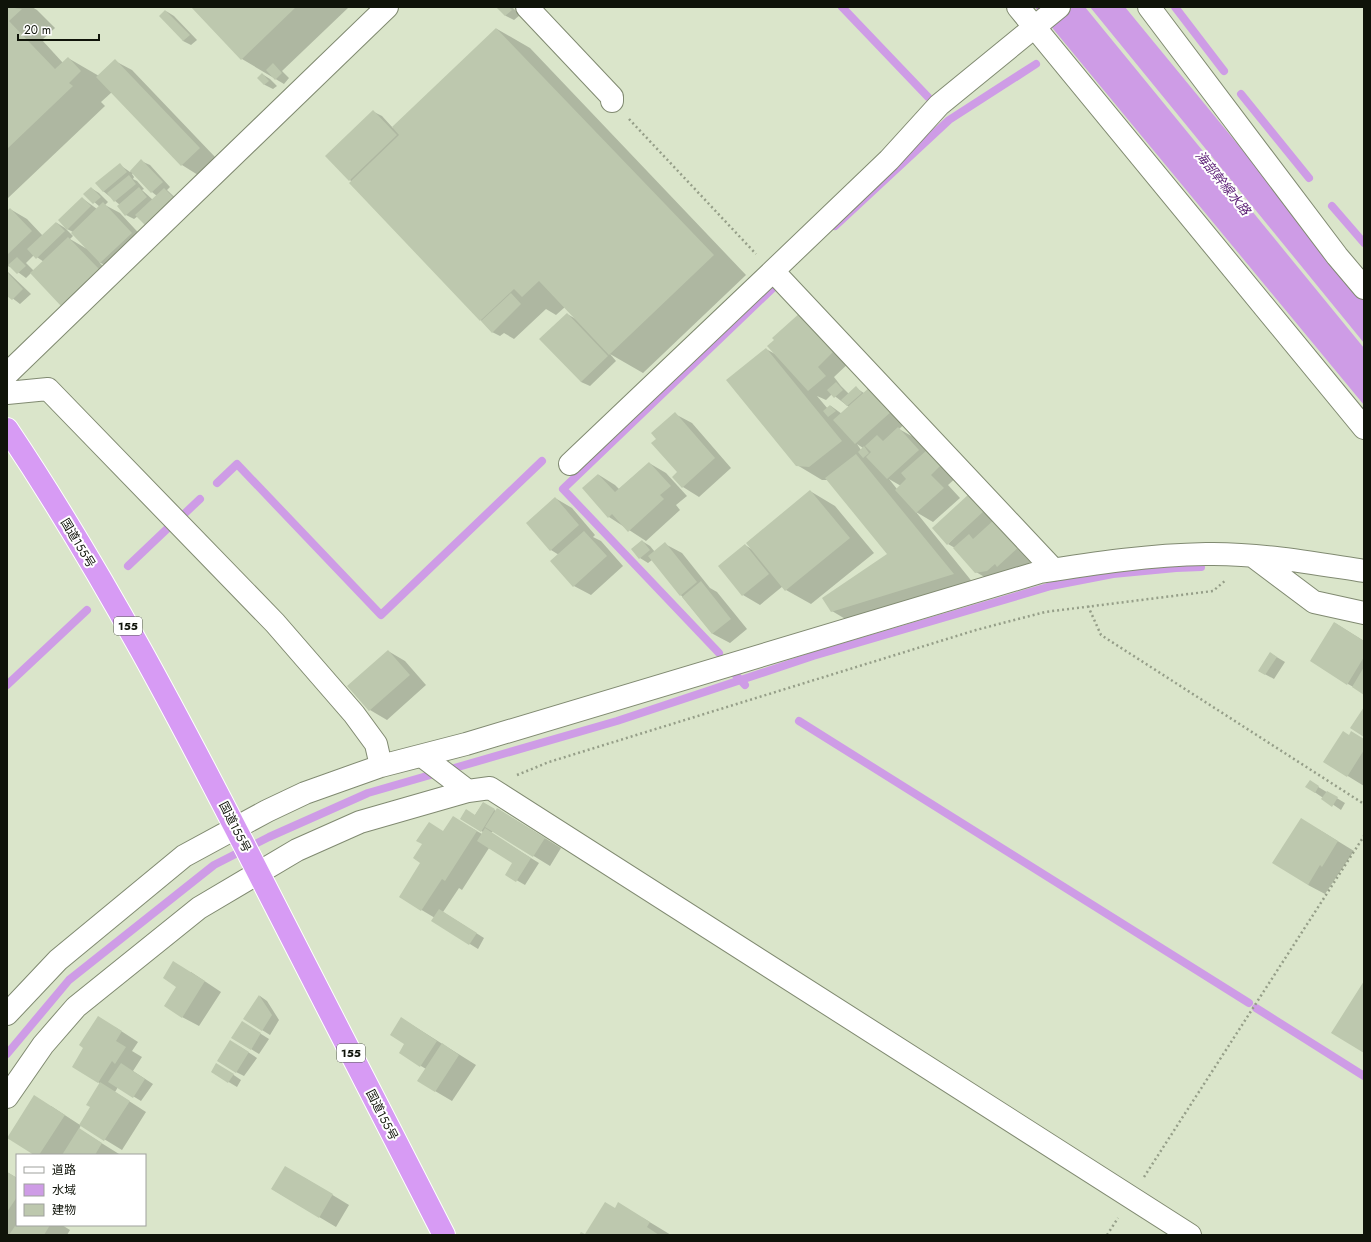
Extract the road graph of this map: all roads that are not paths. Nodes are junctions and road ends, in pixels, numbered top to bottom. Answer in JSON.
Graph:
{"nodes":[{"id":1,"x":387,"y":7,"type":"edge"},
{"id":2,"x":527,"y":7,"type":"edge"},
{"id":3,"x":1018,"y":7,"type":"edge"},
{"id":4,"x":1059,"y":7,"type":"edge"},
{"id":5,"x":1149,"y":7,"type":"edge"},
{"id":6,"x":1035,"y":27,"type":"junction"},
{"id":7,"x":612,"y":102,"type":"road end"},
{"id":8,"x":773,"y":271,"type":"junction"},
{"id":9,"x":1364,"y":288,"type":"edge"},
{"id":10,"x":7,"y":374,"type":"edge"},
{"id":11,"x":7,"y":393,"type":"edge"},
{"id":12,"x":1364,"y":428,"type":"edge"},
{"id":13,"x":7,"y":429,"type":"edge"},
{"id":14,"x":570,"y":464,"type":"dead end"},
{"id":15,"x":1254,"y":556,"type":"junction"},
{"id":16,"x":1054,"y":570,"type":"junction"},
{"id":17,"x":1364,"y":571,"type":"edge"},
{"id":18,"x":1364,"y":613,"type":"edge"},
{"id":19,"x":429,"y":761,"type":"junction"},
{"id":20,"x":381,"y":766,"type":"junction"},
{"id":21,"x":462,"y":786,"type":"junction"},
{"id":22,"x":236,"y":829,"type":"junction"},
{"id":23,"x":258,"y":872,"type":"junction"},
{"id":24,"x":7,"y":1014,"type":"edge"},
{"id":25,"x":7,"y":1097,"type":"edge"},
{"id":26,"x":444,"y":1235,"type":"edge"},
{"id":27,"x":1190,"y":1235,"type":"edge"}],
"edges":[{"from":1,"to":10,"type":"street"},
{"from":2,"to":7,"type":"street"},
{"from":3,"to":6,"type":"street"},
{"from":4,"to":6,"type":"street"},
{"from":5,"to":9,"type":"street"},
{"from":6,"to":8,"type":"street"},
{"from":6,"to":12,"type":"street"},
{"from":8,"to":14,"type":"street"},
{"from":8,"to":16,"type":"street"},
{"from":11,"to":20,"type":"street"},
{"from":13,"to":22,"type":"highway","name":"国道155号","number":"155"},
{"from":15,"to":16,"type":"street"},
{"from":15,"to":17,"type":"street"},
{"from":15,"to":18,"type":"street"},
{"from":16,"to":19,"type":"street"},
{"from":19,"to":20,"type":"street"},
{"from":19,"to":21,"type":"street"},
{"from":20,"to":22,"type":"street"},
{"from":21,"to":23,"type":"street"},
{"from":21,"to":27,"type":"street"},
{"from":22,"to":23,"type":"highway","name":"国道155号","number":"155"},
{"from":22,"to":24,"type":"street"},
{"from":23,"to":25,"type":"street"},
{"from":23,"to":26,"type":"highway","name":"国道155号","number":"155"}]}
